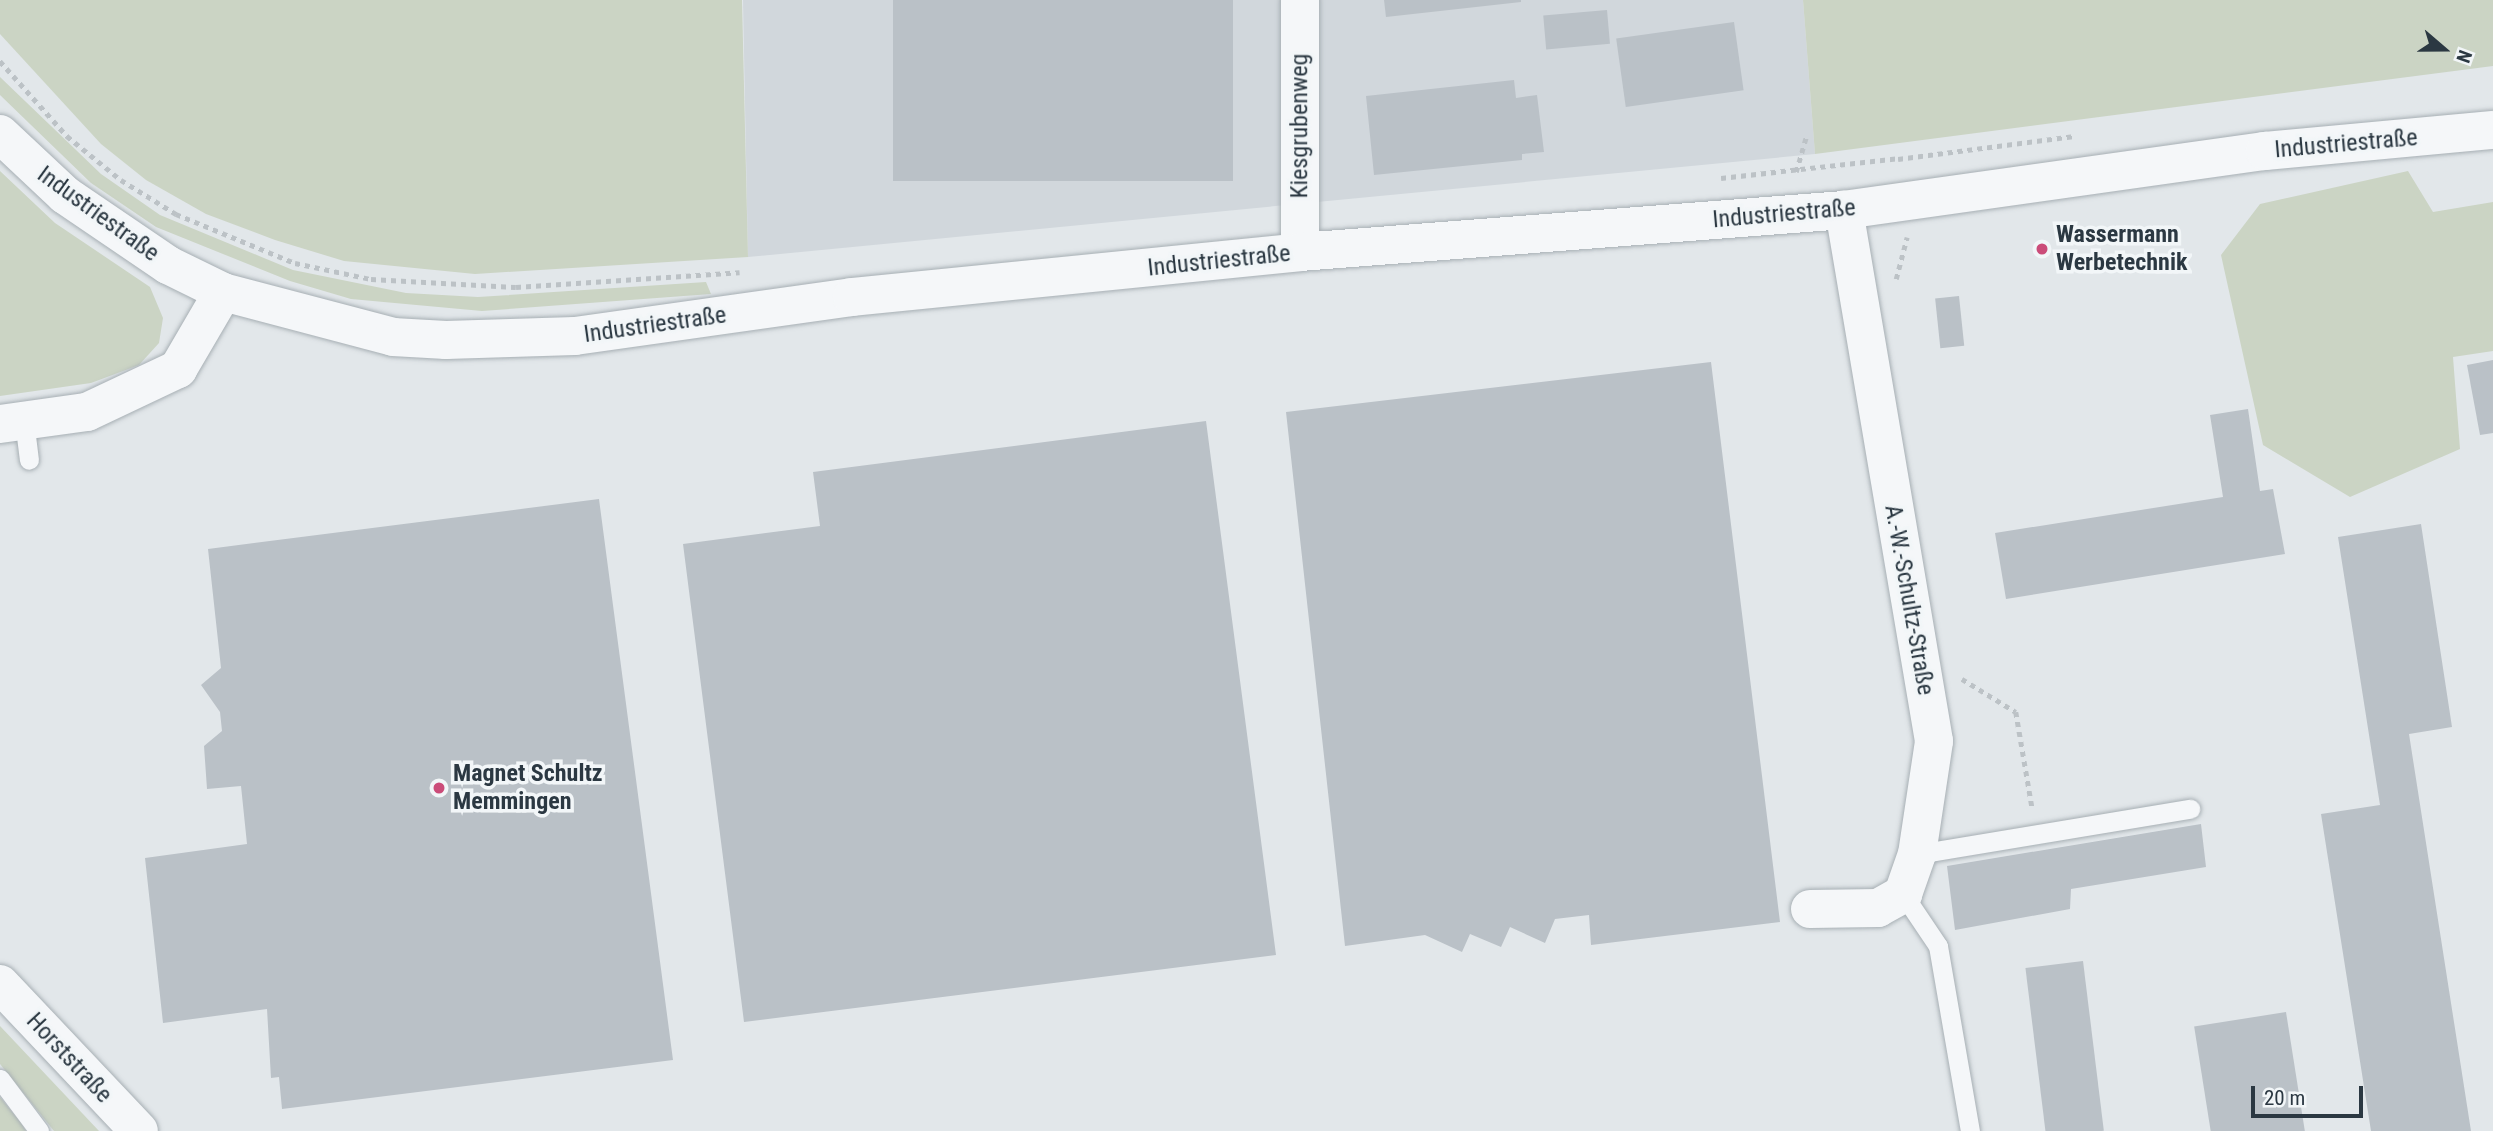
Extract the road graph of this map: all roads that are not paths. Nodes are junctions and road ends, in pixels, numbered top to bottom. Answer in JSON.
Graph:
{"nodes":[{"id":1,"x":1300,"y":0,"type":"edge"},
{"id":2,"x":2493,"y":130,"type":"edge"},
{"id":3,"x":0,"y":134,"type":"edge"},
{"id":4,"x":1844,"y":210,"type":"junction"},
{"id":5,"x":1300,"y":252,"type":"junction"},
{"id":6,"x":223,"y":292,"type":"junction"},
{"id":7,"x":12,"y":422,"type":"edge"},
{"id":8,"x":29,"y":460,"type":"dead end"},
{"id":9,"x":2190,"y":809,"type":"dead end"},
{"id":10,"x":1917,"y":854,"type":"junction"},
{"id":11,"x":1903,"y":894,"type":"junction"},
{"id":12,"x":1810,"y":909,"type":"dead end"},
{"id":13,"x":0,"y":984,"type":"edge"},
{"id":14,"x":0,"y":1079,"type":"edge"},
{"id":15,"x":39,"y":1131,"type":"edge"},
{"id":16,"x":139,"y":1131,"type":"edge"},
{"id":17,"x":1970,"y":1131,"type":"edge"}],
"edges":[{"from":1,"to":5,"type":"street","name":"Kiesgrubenweg"},
{"from":2,"to":4,"type":"street","name":"Industriestraße"},
{"from":3,"to":6,"type":"street","name":"Industriestraße"},
{"from":4,"to":5,"type":"street","name":"Industriestraße"},
{"from":4,"to":10,"type":"street","name":"A.-W.-Schultz-Straße"},
{"from":5,"to":6,"type":"street","name":"Industriestraße"},
{"from":6,"to":7,"type":"street"},
{"from":7,"to":8,"type":"lane"},
{"from":9,"to":10,"type":"lane"},
{"from":10,"to":11,"type":"street","name":"A.-W.-Schultz-Straße"},
{"from":11,"to":12,"type":"street"},
{"from":11,"to":17,"type":"lane"},
{"from":13,"to":16,"type":"street","name":"Horststraße"},
{"from":14,"to":15,"type":"lane"}]}
